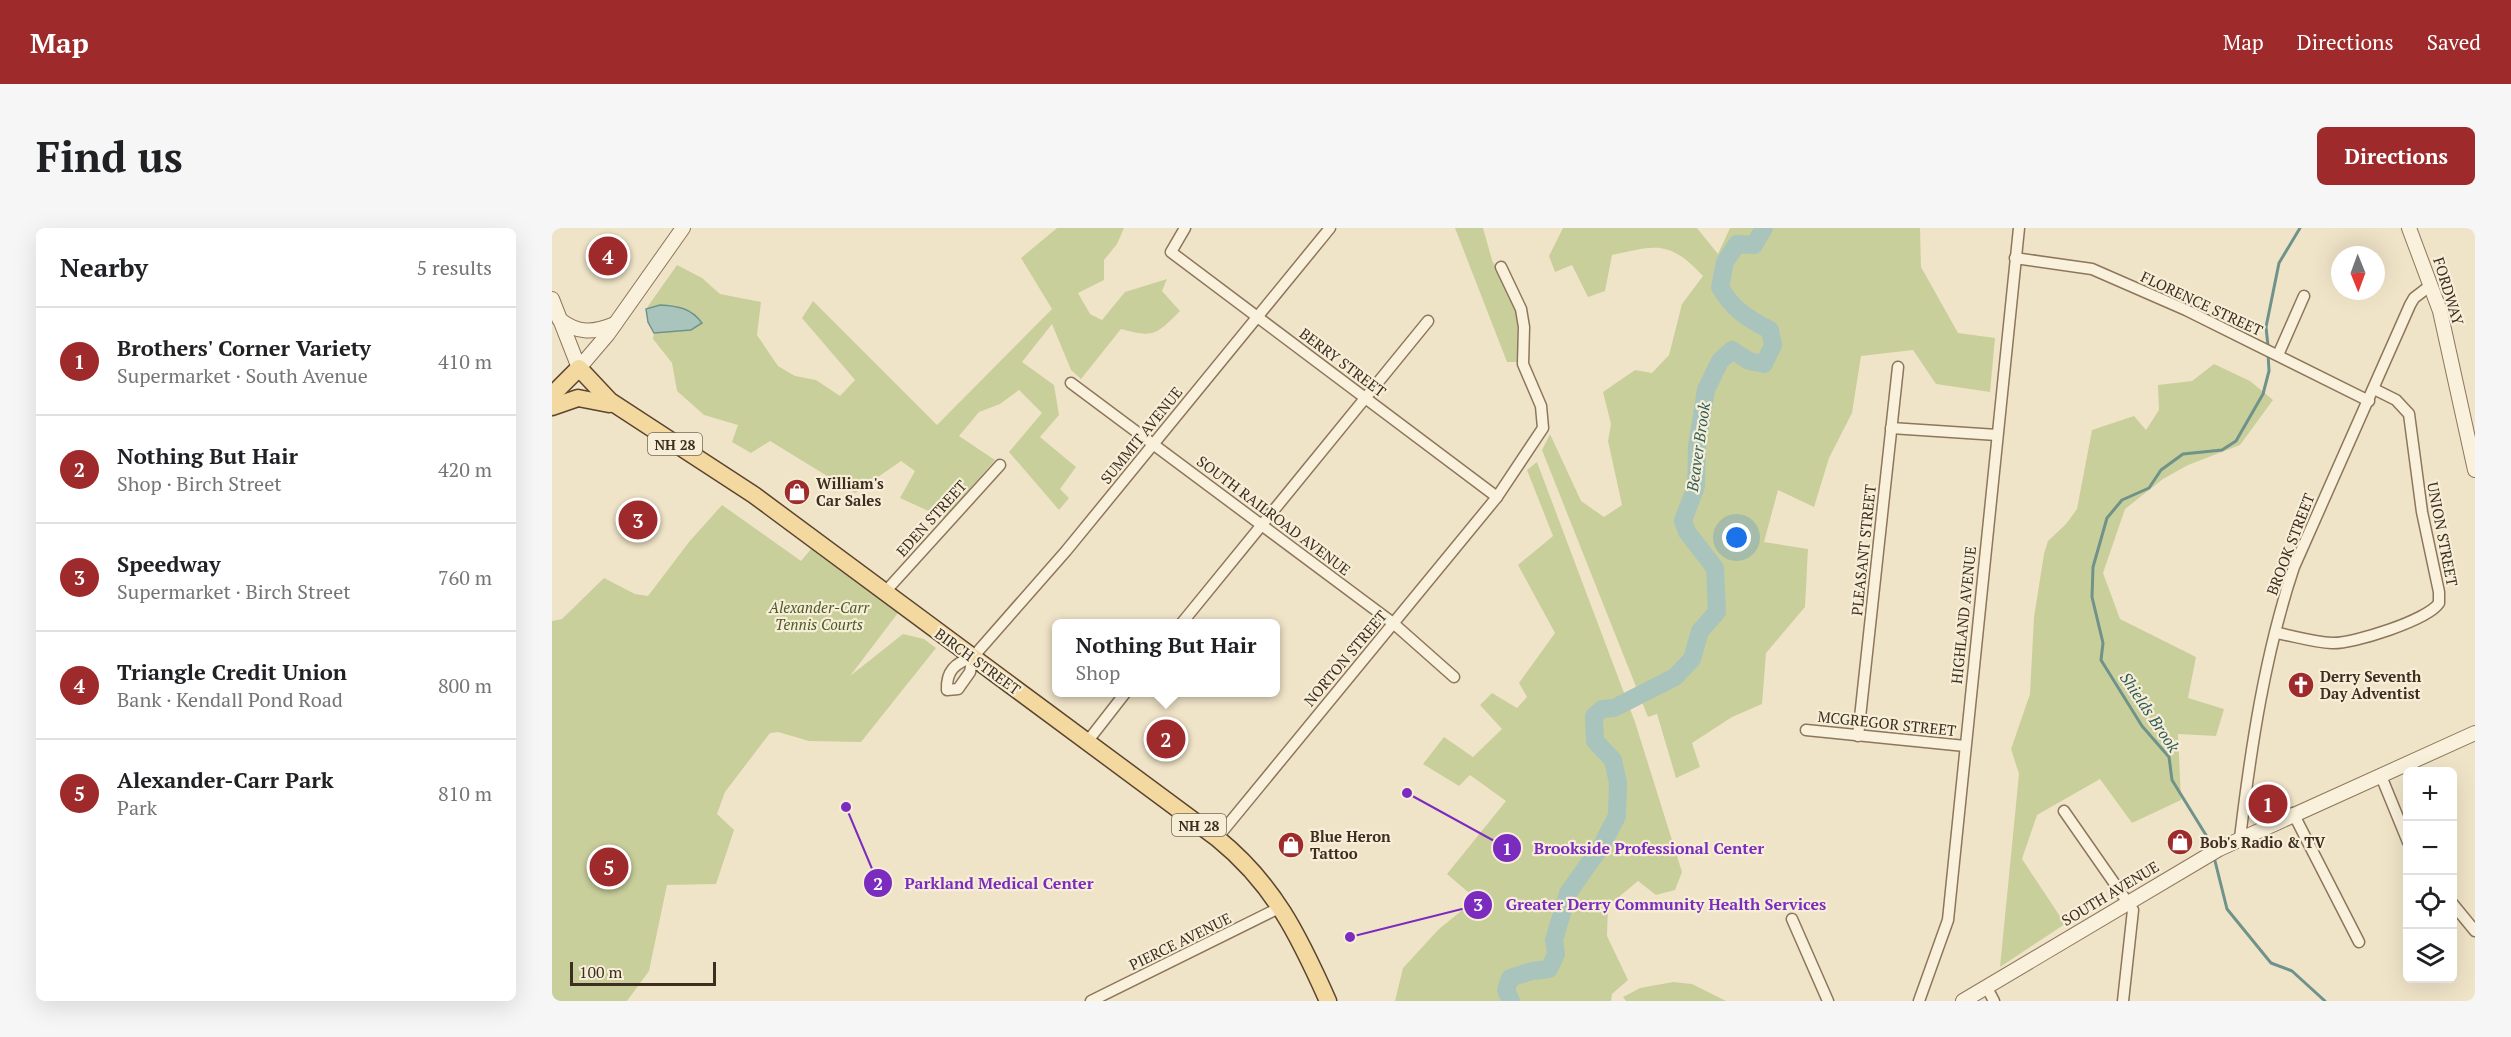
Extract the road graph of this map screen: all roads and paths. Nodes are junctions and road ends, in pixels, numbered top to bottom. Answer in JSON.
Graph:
{"nodes":[{"id":1,"x":683,"y":228,"type":"edge"},
{"id":2,"x":1185,"y":228,"type":"edge"},
{"id":3,"x":1330,"y":228,"type":"edge"},
{"id":4,"x":2019,"y":228,"type":"edge"},
{"id":5,"x":2409,"y":228,"type":"edge"},
{"id":6,"x":2015,"y":258,"type":"junction"},
{"id":7,"x":1501,"y":267,"type":"dead end"},
{"id":8,"x":2431,"y":285,"type":"junction"},
{"id":9,"x":2304,"y":296,"type":"dead end"},
{"id":10,"x":552,"y":299,"type":"edge"},
{"id":11,"x":1256,"y":316,"type":"junction"},
{"id":12,"x":559,"y":318,"type":"junction"},
{"id":13,"x":1428,"y":321,"type":"dead end"},
{"id":14,"x":615,"y":324,"type":"junction"},
{"id":15,"x":2276,"y":354,"type":"junction"},
{"id":16,"x":1898,"y":367,"type":"dead end"},
{"id":17,"x":579,"y":368,"type":"junction"},
{"id":18,"x":1071,"y":383,"type":"dead end"},
{"id":19,"x":2374,"y":389,"type":"junction"},
{"id":20,"x":552,"y":395,"type":"edge"},
{"id":21,"x":1367,"y":399,"type":"junction"},
{"id":22,"x":2369,"y":401,"type":"junction"},
{"id":23,"x":552,"y":407,"type":"edge"},
{"id":24,"x":618,"y":407,"type":"junction"},
{"id":25,"x":1891,"y":428,"type":"junction"},
{"id":26,"x":1997,"y":435,"type":"junction"},
{"id":27,"x":1154,"y":444,"type":"junction"},
{"id":28,"x":1000,"y":465,"type":"dead end"},
{"id":29,"x":2475,"y":470,"type":"edge"},
{"id":30,"x":1497,"y":497,"type":"junction"},
{"id":31,"x":1262,"y":524,"type":"junction"},
{"id":32,"x":885,"y":592,"type":"junction"},
{"id":33,"x":1185,"y":619,"type":"edge"},
{"id":34,"x":1393,"y":623,"type":"junction"},
{"id":35,"x":2277,"y":633,"type":"junction"},
{"id":36,"x":973,"y":657,"type":"junction"},
{"id":37,"x":1454,"y":677,"type":"dead end"},
{"id":38,"x":1123,"y":697,"type":"edge"},
{"id":39,"x":1806,"y":730,"type":"dead end"},
{"id":40,"x":2475,"y":733,"type":"edge"},
{"id":41,"x":1858,"y":736,"type":"junction"},
{"id":42,"x":1087,"y":741,"type":"junction"},
{"id":43,"x":1965,"y":746,"type":"junction"},
{"id":44,"x":2381,"y":776,"type":"junction"},
{"id":45,"x":2064,"y":811,"type":"dead end"},
{"id":46,"x":2293,"y":813,"type":"junction"},
{"id":47,"x":2403,"y":830,"type":"edge"},
{"id":48,"x":1217,"y":838,"type":"junction"},
{"id":49,"x":2240,"y":838,"type":"junction"},
{"id":50,"x":2127,"y":902,"type":"junction"},
{"id":51,"x":1281,"y":907,"type":"junction"},
{"id":52,"x":2457,"y":909,"type":"edge"},
{"id":53,"x":1792,"y":919,"type":"dead end"},
{"id":54,"x":2475,"y":931,"type":"edge"},
{"id":55,"x":2359,"y":942,"type":"dead end"},
{"id":56,"x":1986,"y":986,"type":"junction"},
{"id":57,"x":1091,"y":1001,"type":"edge"},
{"id":58,"x":1328,"y":1001,"type":"edge"},
{"id":59,"x":1828,"y":1001,"type":"edge"},
{"id":60,"x":1919,"y":1001,"type":"edge"},
{"id":61,"x":1963,"y":1001,"type":"edge"},
{"id":62,"x":1994,"y":1001,"type":"edge"},
{"id":63,"x":2123,"y":1001,"type":"edge"}],
"edges":[{"from":1,"to":14,"type":"street"},
{"from":2,"to":11,"type":"street","name":"BERRY STREET"},
{"from":3,"to":11,"type":"street","name":"SUMMIT AVENUE"},
{"from":4,"to":6,"type":"street","name":"HIGHLAND AVENUE"},
{"from":5,"to":8,"type":"street","name":"FORDWAY"},
{"from":6,"to":15,"type":"street","name":"FLORENCE STREET"},
{"from":6,"to":26,"type":"street","name":"HIGHLAND AVENUE"},
{"from":7,"to":30,"type":"street","name":"NORTON STREET"},
{"from":8,"to":19,"type":"street","name":"BROOK STREET"},
{"from":8,"to":29,"type":"street","name":"FORDWAY"},
{"from":9,"to":15,"type":"street"},
{"from":10,"to":12,"type":"street"},
{"from":11,"to":21,"type":"street","name":"BERRY STREET"},
{"from":11,"to":27,"type":"street","name":"SUMMIT AVENUE"},
{"from":12,"to":14,"type":"street"},
{"from":12,"to":17,"type":"street"},
{"from":13,"to":21,"type":"street"},
{"from":14,"to":17,"type":"street"},
{"from":15,"to":22,"type":"street","name":"FLORENCE STREET"},
{"from":16,"to":25,"type":"street","name":"PLEASANT STREET"},
{"from":17,"to":20,"type":"main road"},
{"from":17,"to":24,"type":"main road","name":"BIRCH STREET","number":"NH 28"},
{"from":18,"to":27,"type":"street","name":"SOUTH RAILROAD AVENUE"},
{"from":19,"to":22,"type":"street","name":"BROOK STREET"},
{"from":19,"to":35,"type":"street","name":"UNION STREET"},
{"from":21,"to":30,"type":"street","name":"BERRY STREET"},
{"from":21,"to":31,"type":"street"},
{"from":22,"to":35,"type":"street","name":"BROOK STREET"},
{"from":23,"to":24,"type":"main road","number":"NH 28"},
{"from":24,"to":32,"type":"main road","name":"BIRCH STREET","number":"NH 28"},
{"from":25,"to":26,"type":"street"},
{"from":25,"to":41,"type":"street","name":"PLEASANT STREET"},
{"from":26,"to":43,"type":"street","name":"HIGHLAND AVENUE"},
{"from":27,"to":31,"type":"street","name":"SOUTH RAILROAD AVENUE"},
{"from":27,"to":36,"type":"street","name":"SUMMIT AVENUE"},
{"from":28,"to":32,"type":"street","name":"EDEN STREET"},
{"from":30,"to":34,"type":"street","name":"NORTON STREET"},
{"from":31,"to":33,"type":"street"},
{"from":31,"to":34,"type":"street","name":"SOUTH RAILROAD AVENUE"},
{"from":32,"to":36,"type":"main road","name":"BIRCH STREET","number":"NH 28"},
{"from":34,"to":37,"type":"street","name":"SOUTH RAILROAD AVENUE"},
{"from":34,"to":48,"type":"street","name":"NORTON STREET"},
{"from":35,"to":49,"type":"street","name":"BROOK STREET"},
{"from":36,"to":42,"type":"main road","name":"BIRCH STREET","number":"NH 28"},
{"from":38,"to":42,"type":"street"},
{"from":39,"to":41,"type":"street","name":"MCGREGOR STREET"},
{"from":40,"to":44,"type":"street","name":"SOUTH AVENUE"},
{"from":41,"to":43,"type":"street","name":"MCGREGOR STREET"},
{"from":42,"to":48,"type":"main road","name":"BIRCH STREET","number":"NH 28"},
{"from":43,"to":60,"type":"street","name":"HIGHLAND AVENUE"},
{"from":44,"to":46,"type":"street","name":"SOUTH AVENUE"},
{"from":44,"to":47,"type":"street"},
{"from":45,"to":50,"type":"street"},
{"from":46,"to":49,"type":"street","name":"SOUTH AVENUE"},
{"from":46,"to":55,"type":"street"},
{"from":48,"to":51,"type":"main road","name":"BIRCH STREET","number":"NH 28"},
{"from":49,"to":50,"type":"street","name":"SOUTH AVENUE"},
{"from":50,"to":56,"type":"street","name":"SOUTH AVENUE"},
{"from":50,"to":63,"type":"street"},
{"from":51,"to":57,"type":"street","name":"PIERCE AVENUE"},
{"from":51,"to":58,"type":"main road","name":"BIRCH STREET","number":"NH 28"},
{"from":52,"to":54,"type":"street"},
{"from":53,"to":59,"type":"street"},
{"from":56,"to":61,"type":"street","name":"SOUTH AVENUE"},
{"from":56,"to":62,"type":"street"}]}
